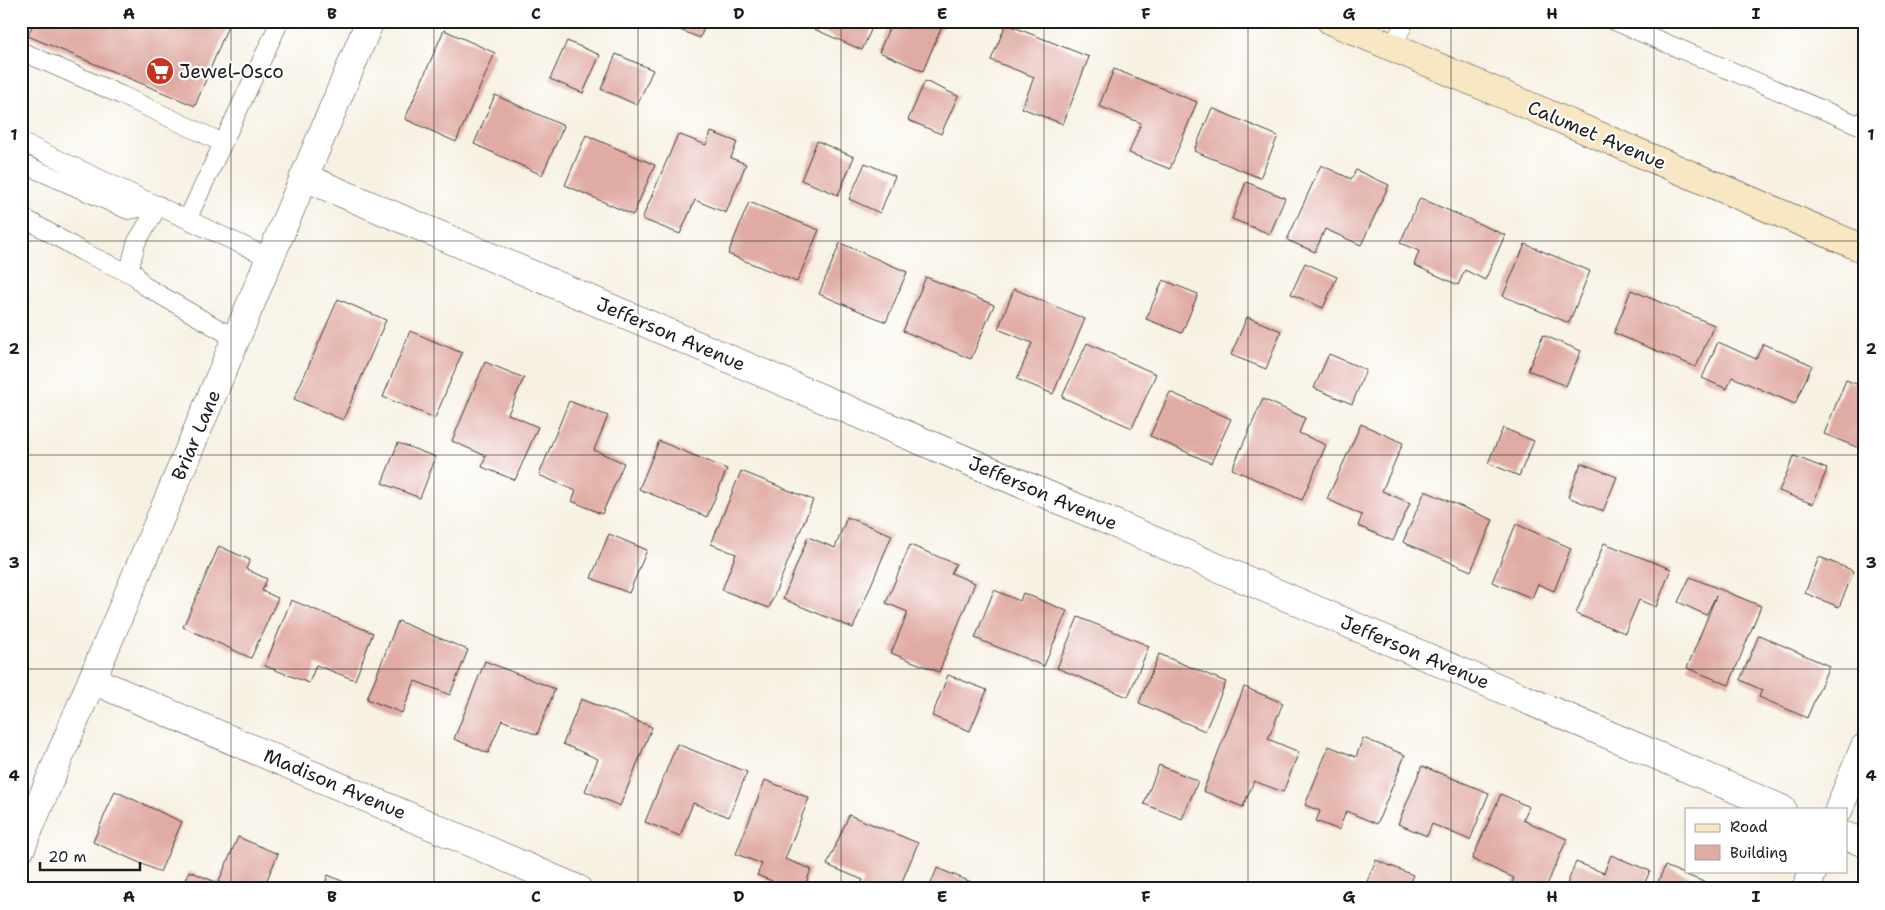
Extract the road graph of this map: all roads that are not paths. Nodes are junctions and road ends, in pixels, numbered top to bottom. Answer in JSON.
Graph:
{"nodes":[{"id":1,"x":280,"y":21,"type":"edge"},
{"id":2,"x":370,"y":21,"type":"edge"},
{"id":3,"x":1331,"y":21,"type":"edge"},
{"id":4,"x":1405,"y":21,"type":"edge"},
{"id":5,"x":1614,"y":21,"type":"edge"},
{"id":6,"x":1392,"y":48,"type":"junction"},
{"id":7,"x":21,"y":52,"type":"edge"},
{"id":8,"x":1864,"y":120,"type":"edge"},
{"id":9,"x":24,"y":140,"type":"edge"},
{"id":10,"x":223,"y":144,"type":"junction"},
{"id":11,"x":21,"y":163,"type":"edge"},
{"id":12,"x":304,"y":177,"type":"junction"},
{"id":13,"x":159,"y":205,"type":"junction"},
{"id":14,"x":21,"y":216,"type":"edge"},
{"id":15,"x":188,"y":218,"type":"junction"},
{"id":16,"x":1864,"y":249,"type":"edge"},
{"id":17,"x":270,"y":258,"type":"junction"},
{"id":18,"x":133,"y":272,"type":"junction"},
{"id":19,"x":236,"y":339,"type":"junction"},
{"id":20,"x":92,"y":680,"type":"junction"},
{"id":21,"x":1864,"y":748,"type":"edge"},
{"id":22,"x":1780,"y":808,"type":"edge"},
{"id":23,"x":1839,"y":808,"type":"edge"},
{"id":24,"x":1848,"y":837,"type":"edge"},
{"id":25,"x":1864,"y":843,"type":"edge"},
{"id":26,"x":21,"y":848,"type":"edge"},
{"id":27,"x":1813,"y":872,"type":"edge"},
{"id":28,"x":578,"y":889,"type":"edge"},
{"id":29,"x":1806,"y":889,"type":"edge"}],
"edges":[{"from":1,"to":10,"type":"lane"},
{"from":2,"to":12,"type":"street","name":"Briar Lane"},
{"from":3,"to":6,"type":"main road","name":"Calumet Avenue"},
{"from":4,"to":6,"type":"lane"},
{"from":5,"to":8,"type":"lane"},
{"from":6,"to":16,"type":"main road","name":"Calumet Avenue"},
{"from":7,"to":10,"type":"lane"},
{"from":9,"to":13,"type":"lane"},
{"from":10,"to":15,"type":"lane"},
{"from":11,"to":13,"type":"lane"},
{"from":12,"to":17,"type":"street","name":"Briar Lane"},
{"from":12,"to":22,"type":"street","name":"Jefferson Avenue"},
{"from":13,"to":15,"type":"lane"},
{"from":13,"to":18,"type":"lane"},
{"from":14,"to":18,"type":"lane"},
{"from":15,"to":17,"type":"lane"},
{"from":17,"to":19,"type":"street","name":"Briar Lane"},
{"from":18,"to":19,"type":"lane"},
{"from":19,"to":20,"type":"street","name":"Briar Lane"},
{"from":20,"to":26,"type":"street","name":"Briar Lane"},
{"from":20,"to":28,"type":"street","name":"Madison Avenue"},
{"from":21,"to":23,"type":"street"},
{"from":24,"to":25,"type":"street"},
{"from":27,"to":29,"type":"street"}]}
